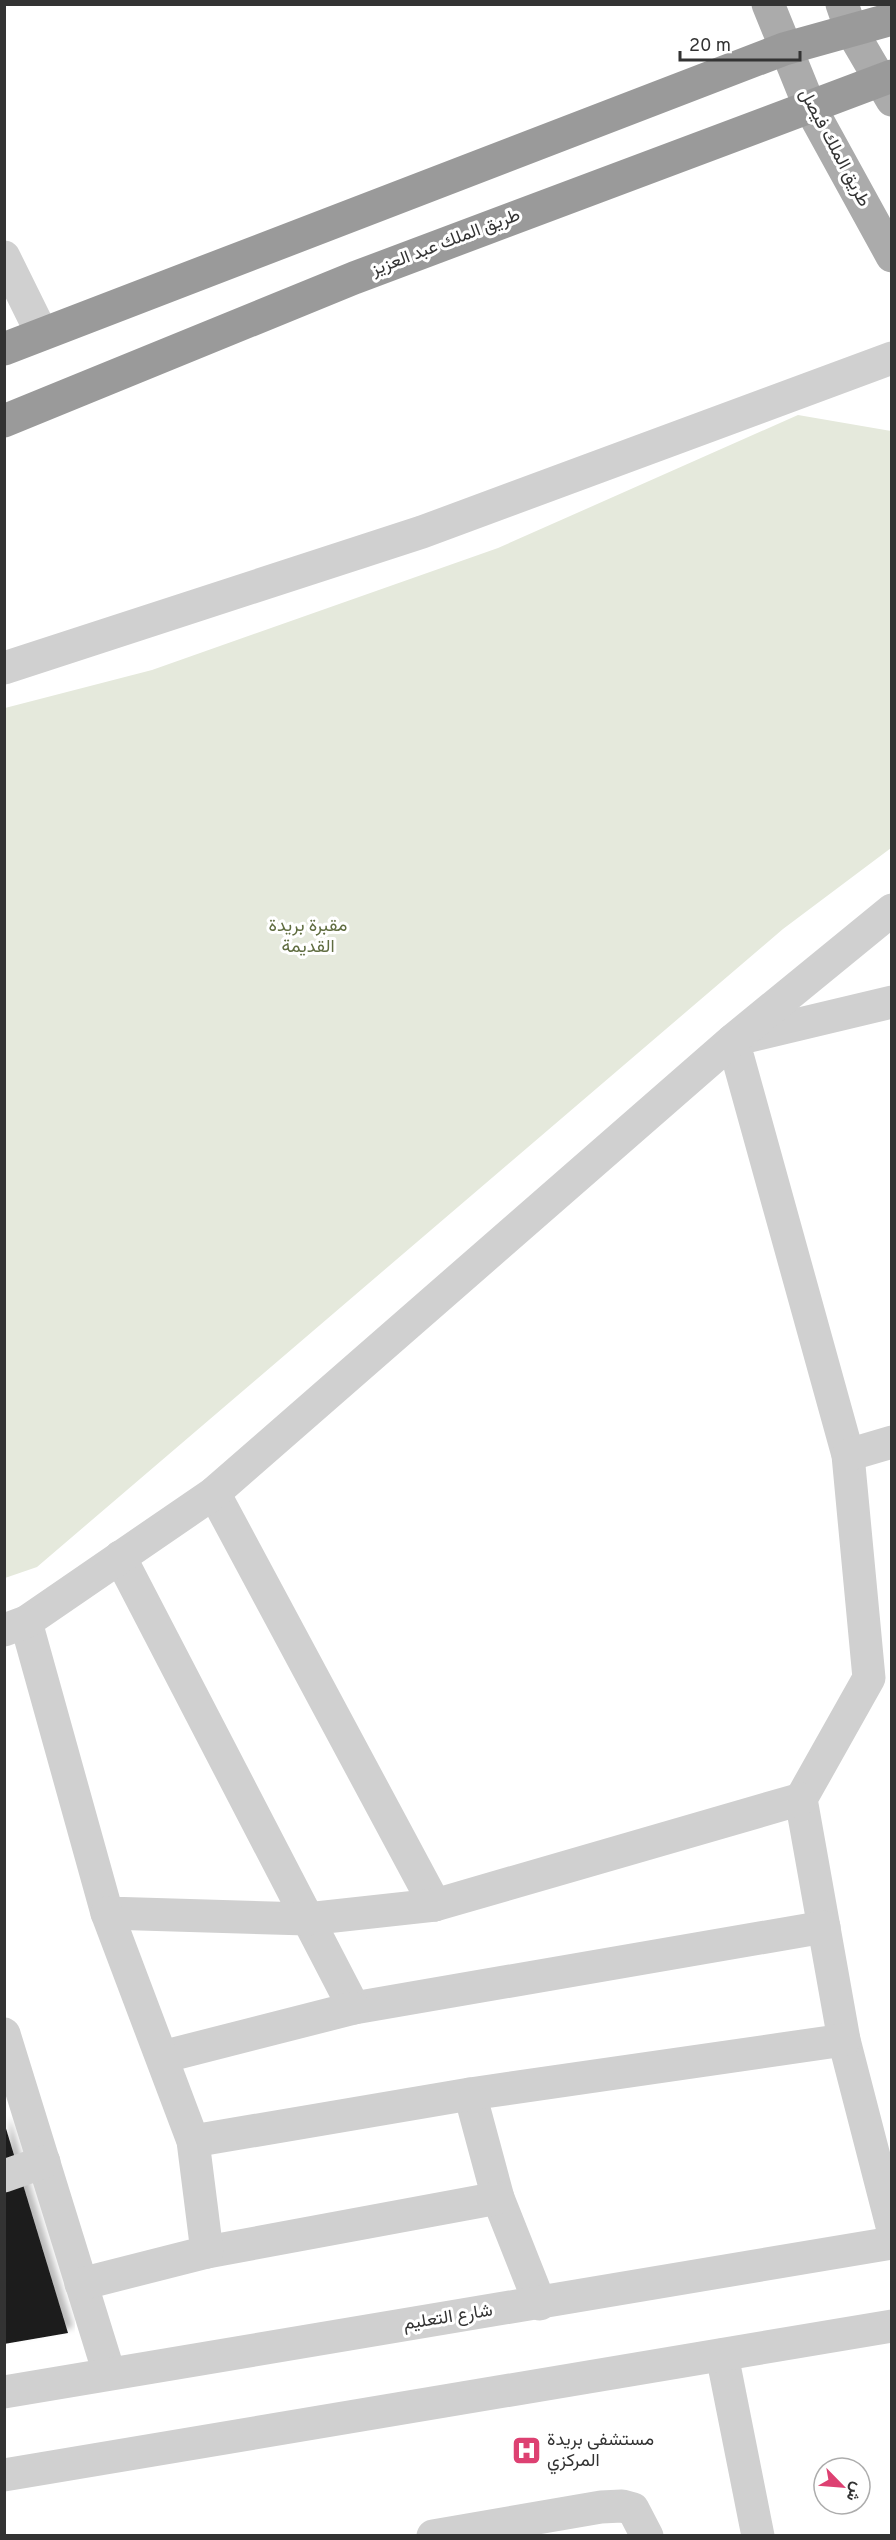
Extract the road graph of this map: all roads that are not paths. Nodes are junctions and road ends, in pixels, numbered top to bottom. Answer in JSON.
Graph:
{"nodes":[{"id":1,"x":768,"y":4,"type":"edge"},
{"id":2,"x":847,"y":17,"type":"edge"},
{"id":3,"x":891,"y":19,"type":"edge"},
{"id":4,"x":784,"y":49,"type":"junction"},
{"id":5,"x":888,"y":85,"type":"edge"},
{"id":6,"x":809,"y":105,"type":"junction"},
{"id":7,"x":891,"y":256,"type":"edge"},
{"id":8,"x":4,"y":257,"type":"edge"},
{"id":9,"x":42,"y":334,"type":"junction"},
{"id":10,"x":4,"y":349,"type":"edge"},
{"id":11,"x":891,"y":358,"type":"edge"},
{"id":12,"x":4,"y":421,"type":"edge"},
{"id":13,"x":4,"y":668,"type":"edge"},
{"id":14,"x":891,"y":910,"type":"edge"},
{"id":15,"x":891,"y":1002,"type":"edge"},
{"id":16,"x":733,"y":1040,"type":"junction"},
{"id":17,"x":891,"y":1442,"type":"edge"},
{"id":18,"x":848,"y":1455,"type":"junction"},
{"id":19,"x":214,"y":1493,"type":"junction"},
{"id":20,"x":120,"y":1557,"type":"junction"},
{"id":21,"x":15,"y":1626,"type":"edge"},
{"id":22,"x":880,"y":1676,"type":"edge"},
{"id":23,"x":801,"y":1798,"type":"junction"},
{"id":24,"x":435,"y":1905,"type":"junction"},
{"id":25,"x":107,"y":1913,"type":"junction"},
{"id":26,"x":307,"y":1919,"type":"junction"},
{"id":27,"x":824,"y":1927,"type":"junction"},
{"id":28,"x":354,"y":2008,"type":"junction"},
{"id":29,"x":4,"y":2034,"type":"edge"},
{"id":30,"x":844,"y":2040,"type":"junction"},
{"id":31,"x":162,"y":2057,"type":"junction"},
{"id":32,"x":470,"y":2094,"type":"junction"},
{"id":33,"x":194,"y":2141,"type":"junction"},
{"id":34,"x":44,"y":2162,"type":"junction"},
{"id":35,"x":4,"y":2176,"type":"edge"},
{"id":36,"x":498,"y":2198,"type":"junction"},
{"id":37,"x":891,"y":2226,"type":"edge"},
{"id":38,"x":891,"y":2243,"type":"edge"},
{"id":39,"x":207,"y":2252,"type":"junction"},
{"id":40,"x":81,"y":2284,"type":"junction"},
{"id":41,"x":540,"y":2304,"type":"junction"},
{"id":42,"x":891,"y":2326,"type":"edge"},
{"id":43,"x":722,"y":2355,"type":"junction"},
{"id":44,"x":109,"y":2373,"type":"junction"},
{"id":45,"x":4,"y":2392,"type":"edge"},
{"id":46,"x":4,"y":2475,"type":"edge"},
{"id":47,"x":556,"y":2525,"type":"edge"},
{"id":48,"x":470,"y":2533,"type":"edge"},
{"id":49,"x":433,"y":2535,"type":"edge"},
{"id":50,"x":647,"y":2535,"type":"edge"},
{"id":51,"x":758,"y":2535,"type":"edge"}],
"edges":[{"from":1,"to":4,"type":"main road","name":"طريق الملك فيصل"},
{"from":2,"to":3,"type":"highway"},
{"from":2,"to":4,"type":"highway"},
{"from":2,"to":5,"type":"main road"},
{"from":4,"to":6,"type":"main road","name":"طريق الملك فيصل"},
{"from":4,"to":9,"type":"highway"},
{"from":5,"to":6,"type":"highway","name":"طريق الملك عبد العزيز"},
{"from":6,"to":7,"type":"main road","name":"طريق الملك فيصل"},
{"from":6,"to":12,"type":"highway","name":"طريق الملك عبد العزيز"},
{"from":8,"to":9,"type":"street"},
{"from":9,"to":10,"type":"highway"},
{"from":11,"to":13,"type":"street"},
{"from":14,"to":16,"type":"street"},
{"from":15,"to":16,"type":"street"},
{"from":16,"to":18,"type":"street"},
{"from":16,"to":19,"type":"street"},
{"from":17,"to":18,"type":"street"},
{"from":18,"to":22,"type":"street"},
{"from":19,"to":20,"type":"street"},
{"from":19,"to":24,"type":"street"},
{"from":20,"to":21,"type":"street"},
{"from":20,"to":26,"type":"street"},
{"from":21,"to":25,"type":"street"},
{"from":22,"to":23,"type":"street"},
{"from":23,"to":24,"type":"street"},
{"from":23,"to":27,"type":"street"},
{"from":24,"to":26,"type":"street"},
{"from":25,"to":26,"type":"street"},
{"from":25,"to":31,"type":"street"},
{"from":26,"to":28,"type":"street"},
{"from":27,"to":28,"type":"street"},
{"from":27,"to":30,"type":"street"},
{"from":28,"to":31,"type":"street"},
{"from":29,"to":34,"type":"street"},
{"from":30,"to":32,"type":"street"},
{"from":30,"to":37,"type":"street"},
{"from":31,"to":33,"type":"street"},
{"from":32,"to":33,"type":"street"},
{"from":32,"to":36,"type":"street"},
{"from":33,"to":39,"type":"street"},
{"from":34,"to":35,"type":"street"},
{"from":34,"to":40,"type":"street"},
{"from":36,"to":39,"type":"street"},
{"from":36,"to":41,"type":"street"},
{"from":38,"to":41,"type":"street","name":"شارع التعليم"},
{"from":39,"to":40,"type":"street"},
{"from":40,"to":44,"type":"street"},
{"from":41,"to":44,"type":"street","name":"شارع التعليم"},
{"from":42,"to":43,"type":"street"},
{"from":43,"to":46,"type":"street"},
{"from":43,"to":51,"type":"street"},
{"from":44,"to":45,"type":"street","name":"شارع التعليم"},
{"from":47,"to":48,"type":"street"},
{"from":47,"to":50,"type":"street"},
{"from":48,"to":49,"type":"street"}]}
